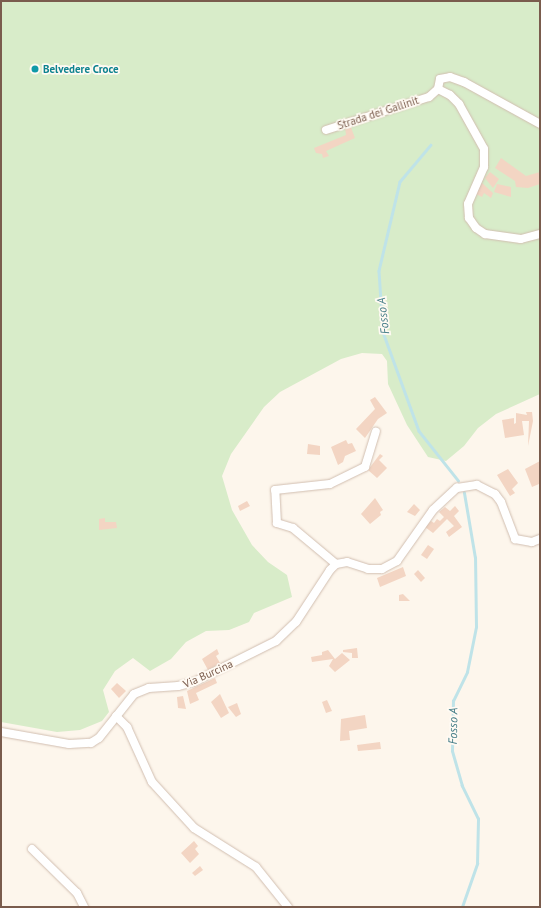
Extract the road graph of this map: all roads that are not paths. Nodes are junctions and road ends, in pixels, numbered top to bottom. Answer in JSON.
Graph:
{"nodes":[{"id":1,"x":438,"y":89,"type":"junction"},
{"id":2,"x":540,"y":124,"type":"edge"},
{"id":3,"x":326,"y":130,"type":"dead end"},
{"id":4,"x":540,"y":234,"type":"edge"},
{"id":5,"x":376,"y":432,"type":"dead end"},
{"id":6,"x":540,"y":539,"type":"edge"},
{"id":7,"x":336,"y":564,"type":"junction"},
{"id":8,"x":116,"y":716,"type":"junction"},
{"id":9,"x":1,"y":732,"type":"edge"},
{"id":10,"x":32,"y":849,"type":"dead end"},
{"id":11,"x":84,"y":907,"type":"edge"},
{"id":12,"x":288,"y":907,"type":"edge"}],
"edges":[{"from":1,"to":2,"type":"street","name":"Strada dei Gallinit"},
{"from":1,"to":3,"type":"street","name":"Strada dei Gallinit"},
{"from":1,"to":4,"type":"street"},
{"from":5,"to":7,"type":"street"},
{"from":6,"to":7,"type":"street"},
{"from":7,"to":8,"type":"street","name":"Via Burcina"},
{"from":8,"to":9,"type":"street","name":"Via Burcina"},
{"from":8,"to":12,"type":"street"},
{"from":10,"to":11,"type":"street"}]}
